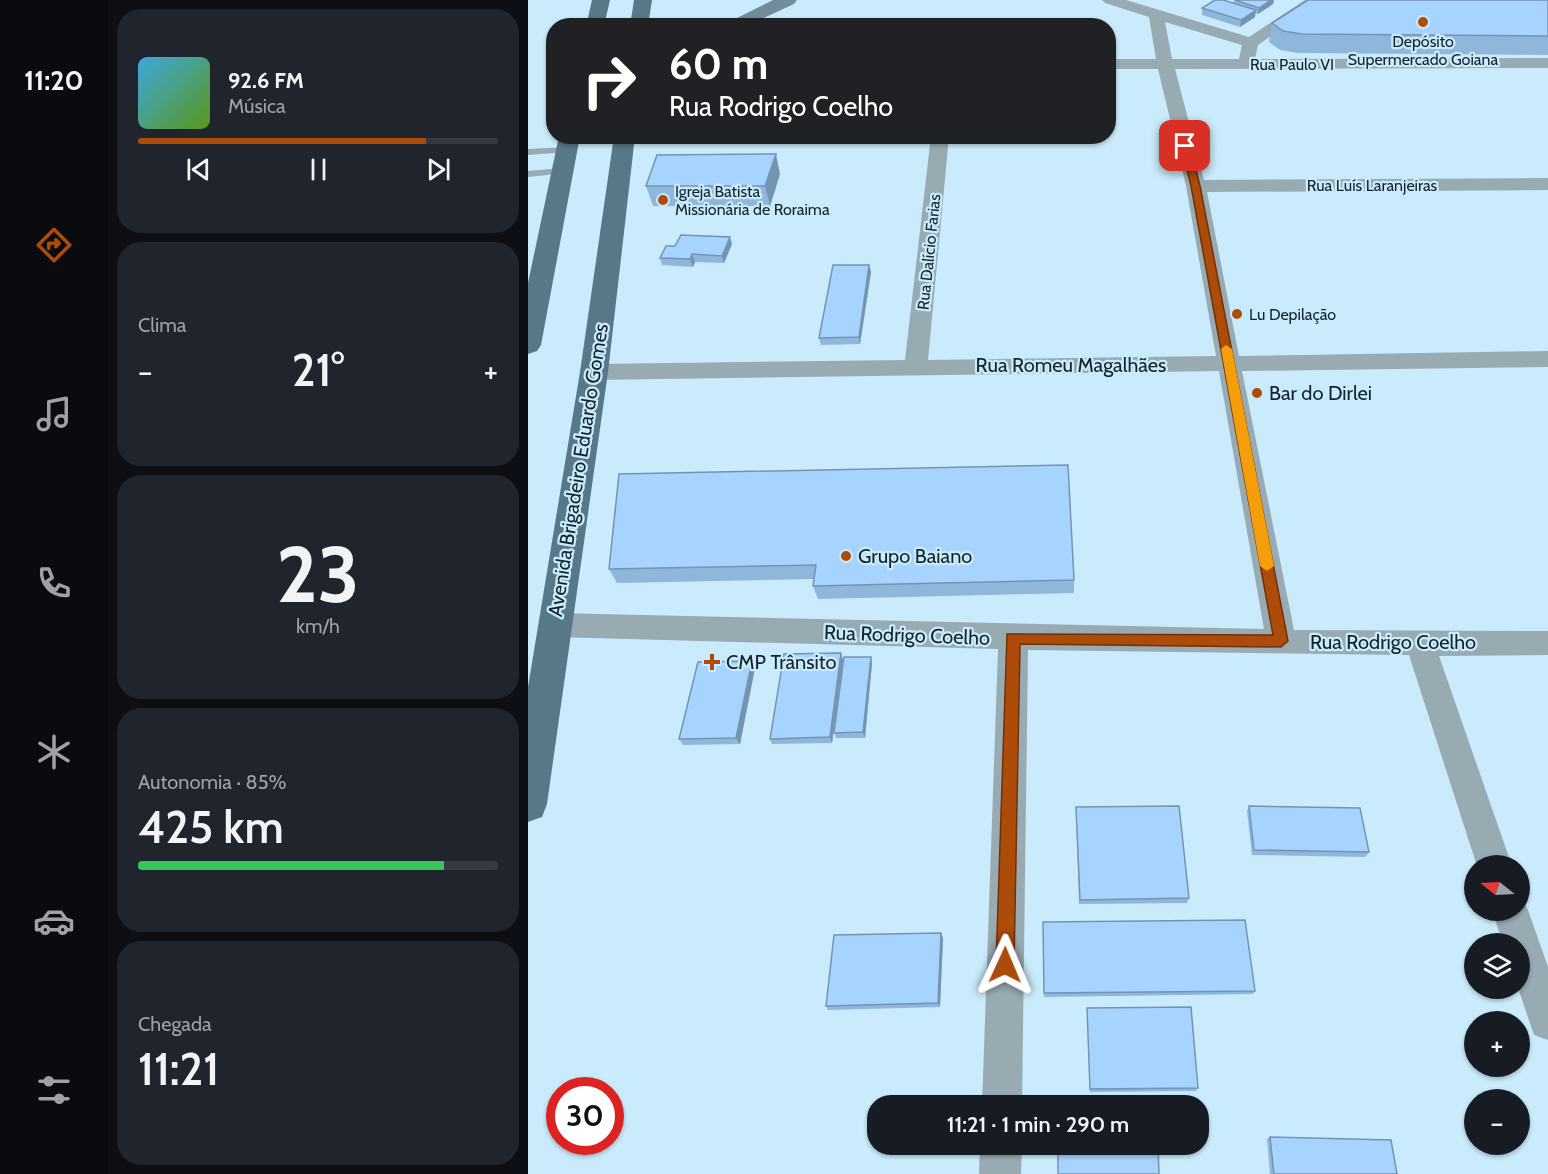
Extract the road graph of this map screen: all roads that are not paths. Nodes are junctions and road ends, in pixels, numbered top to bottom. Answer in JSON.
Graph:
{"nodes":[{"id":1,"x":601,"y":0,"type":"edge"},
{"id":2,"x":643,"y":0,"type":"edge"},
{"id":3,"x":788,"y":0,"type":"edge"},
{"id":4,"x":1110,"y":0,"type":"edge"},
{"id":5,"x":1315,"y":0,"type":"edge"},
{"id":6,"x":1156,"y":15,"type":"junction"},
{"id":7,"x":597,"y":18,"type":"edge"},
{"id":8,"x":640,"y":18,"type":"edge"},
{"id":9,"x":748,"y":18,"type":"edge"},
{"id":10,"x":1251,"y":43,"type":"junction"},
{"id":11,"x":1548,"y":63,"type":"edge"},
{"id":12,"x":1116,"y":64,"type":"edge"},
{"id":13,"x":1165,"y":64,"type":"junction"},
{"id":14,"x":1245,"y":64,"type":"junction"},
{"id":15,"x":624,"y":144,"type":"edge"},
{"id":16,"x":939,"y":144,"type":"edge"},
{"id":17,"x":528,"y":153,"type":"edge"},
{"id":18,"x":566,"y":153,"type":"edge"},
{"id":19,"x":528,"y":174,"type":"edge"},
{"id":20,"x":1548,"y":184,"type":"edge"},
{"id":21,"x":1196,"y":186,"type":"junction"},
{"id":22,"x":528,"y":345,"type":"edge"},
{"id":23,"x":1548,"y":359,"type":"edge"},
{"id":24,"x":1229,"y":364,"type":"junction"},
{"id":25,"x":916,"y":366,"type":"junction"},
{"id":26,"x":594,"y":372,"type":"junction"},
{"id":27,"x":555,"y":625,"type":"junction"},
{"id":28,"x":1012,"y":638,"type":"junction"},
{"id":29,"x":1281,"y":641,"type":"junction"},
{"id":30,"x":1548,"y":643,"type":"edge"},
{"id":31,"x":1420,"y":644,"type":"junction"},
{"id":32,"x":528,"y":804,"type":"edge"},
{"id":33,"x":1491,"y":855,"type":"edge"},
{"id":34,"x":1514,"y":921,"type":"edge"},
{"id":35,"x":1548,"y":1021,"type":"edge"},
{"id":36,"x":1002,"y":1095,"type":"edge"},
{"id":37,"x":1001,"y":1155,"type":"edge"},
{"id":38,"x":1000,"y":1174,"type":"edge"}],
"edges":[{"from":1,"to":7,"type":"main road"},
{"from":2,"to":8,"type":"main road"},
{"from":3,"to":9,"type":"main road"},
{"from":4,"to":6,"type":"street"},
{"from":5,"to":10,"type":"street"},
{"from":6,"to":10,"type":"street"},
{"from":6,"to":13,"type":"street"},
{"from":10,"to":14,"type":"street"},
{"from":11,"to":14,"type":"street","name":"Rua Paulo VI"},
{"from":12,"to":13,"type":"street","name":"Rua Paulo VI"},
{"from":13,"to":14,"type":"street","name":"Rua Paulo VI"},
{"from":13,"to":21,"type":"street"},
{"from":15,"to":26,"type":"main road","name":"Avenida Brigadeiro Eduardo Gomes"},
{"from":16,"to":25,"type":"street","name":"Rua Dalício Farias"},
{"from":17,"to":18,"type":"lane"},
{"from":18,"to":19,"type":"lane"},
{"from":18,"to":22,"type":"main road"},
{"from":20,"to":21,"type":"street","name":"Rua Luís Laranjeiras"},
{"from":21,"to":24,"type":"street"},
{"from":23,"to":24,"type":"street","name":"Rua Romeu Magalhães"},
{"from":24,"to":25,"type":"street","name":"Rua Romeu Magalhães"},
{"from":24,"to":29,"type":"street"},
{"from":25,"to":26,"type":"street","name":"Rua Romeu Magalhães"},
{"from":26,"to":27,"type":"main road","name":"Avenida Brigadeiro Eduardo Gomes"},
{"from":27,"to":28,"type":"street","name":"Rua Rodrigo Coelho"},
{"from":27,"to":32,"type":"main road","name":"Avenida Brigadeiro Eduardo Gomes"},
{"from":28,"to":29,"type":"street","name":"Rua Rodrigo Coelho"},
{"from":28,"to":36,"type":"street"},
{"from":29,"to":31,"type":"street","name":"Rua Rodrigo Coelho"},
{"from":30,"to":31,"type":"street","name":"Rua Rodrigo Coelho"},
{"from":31,"to":33,"type":"street"},
{"from":34,"to":35,"type":"street"},
{"from":37,"to":38,"type":"street"}]}
